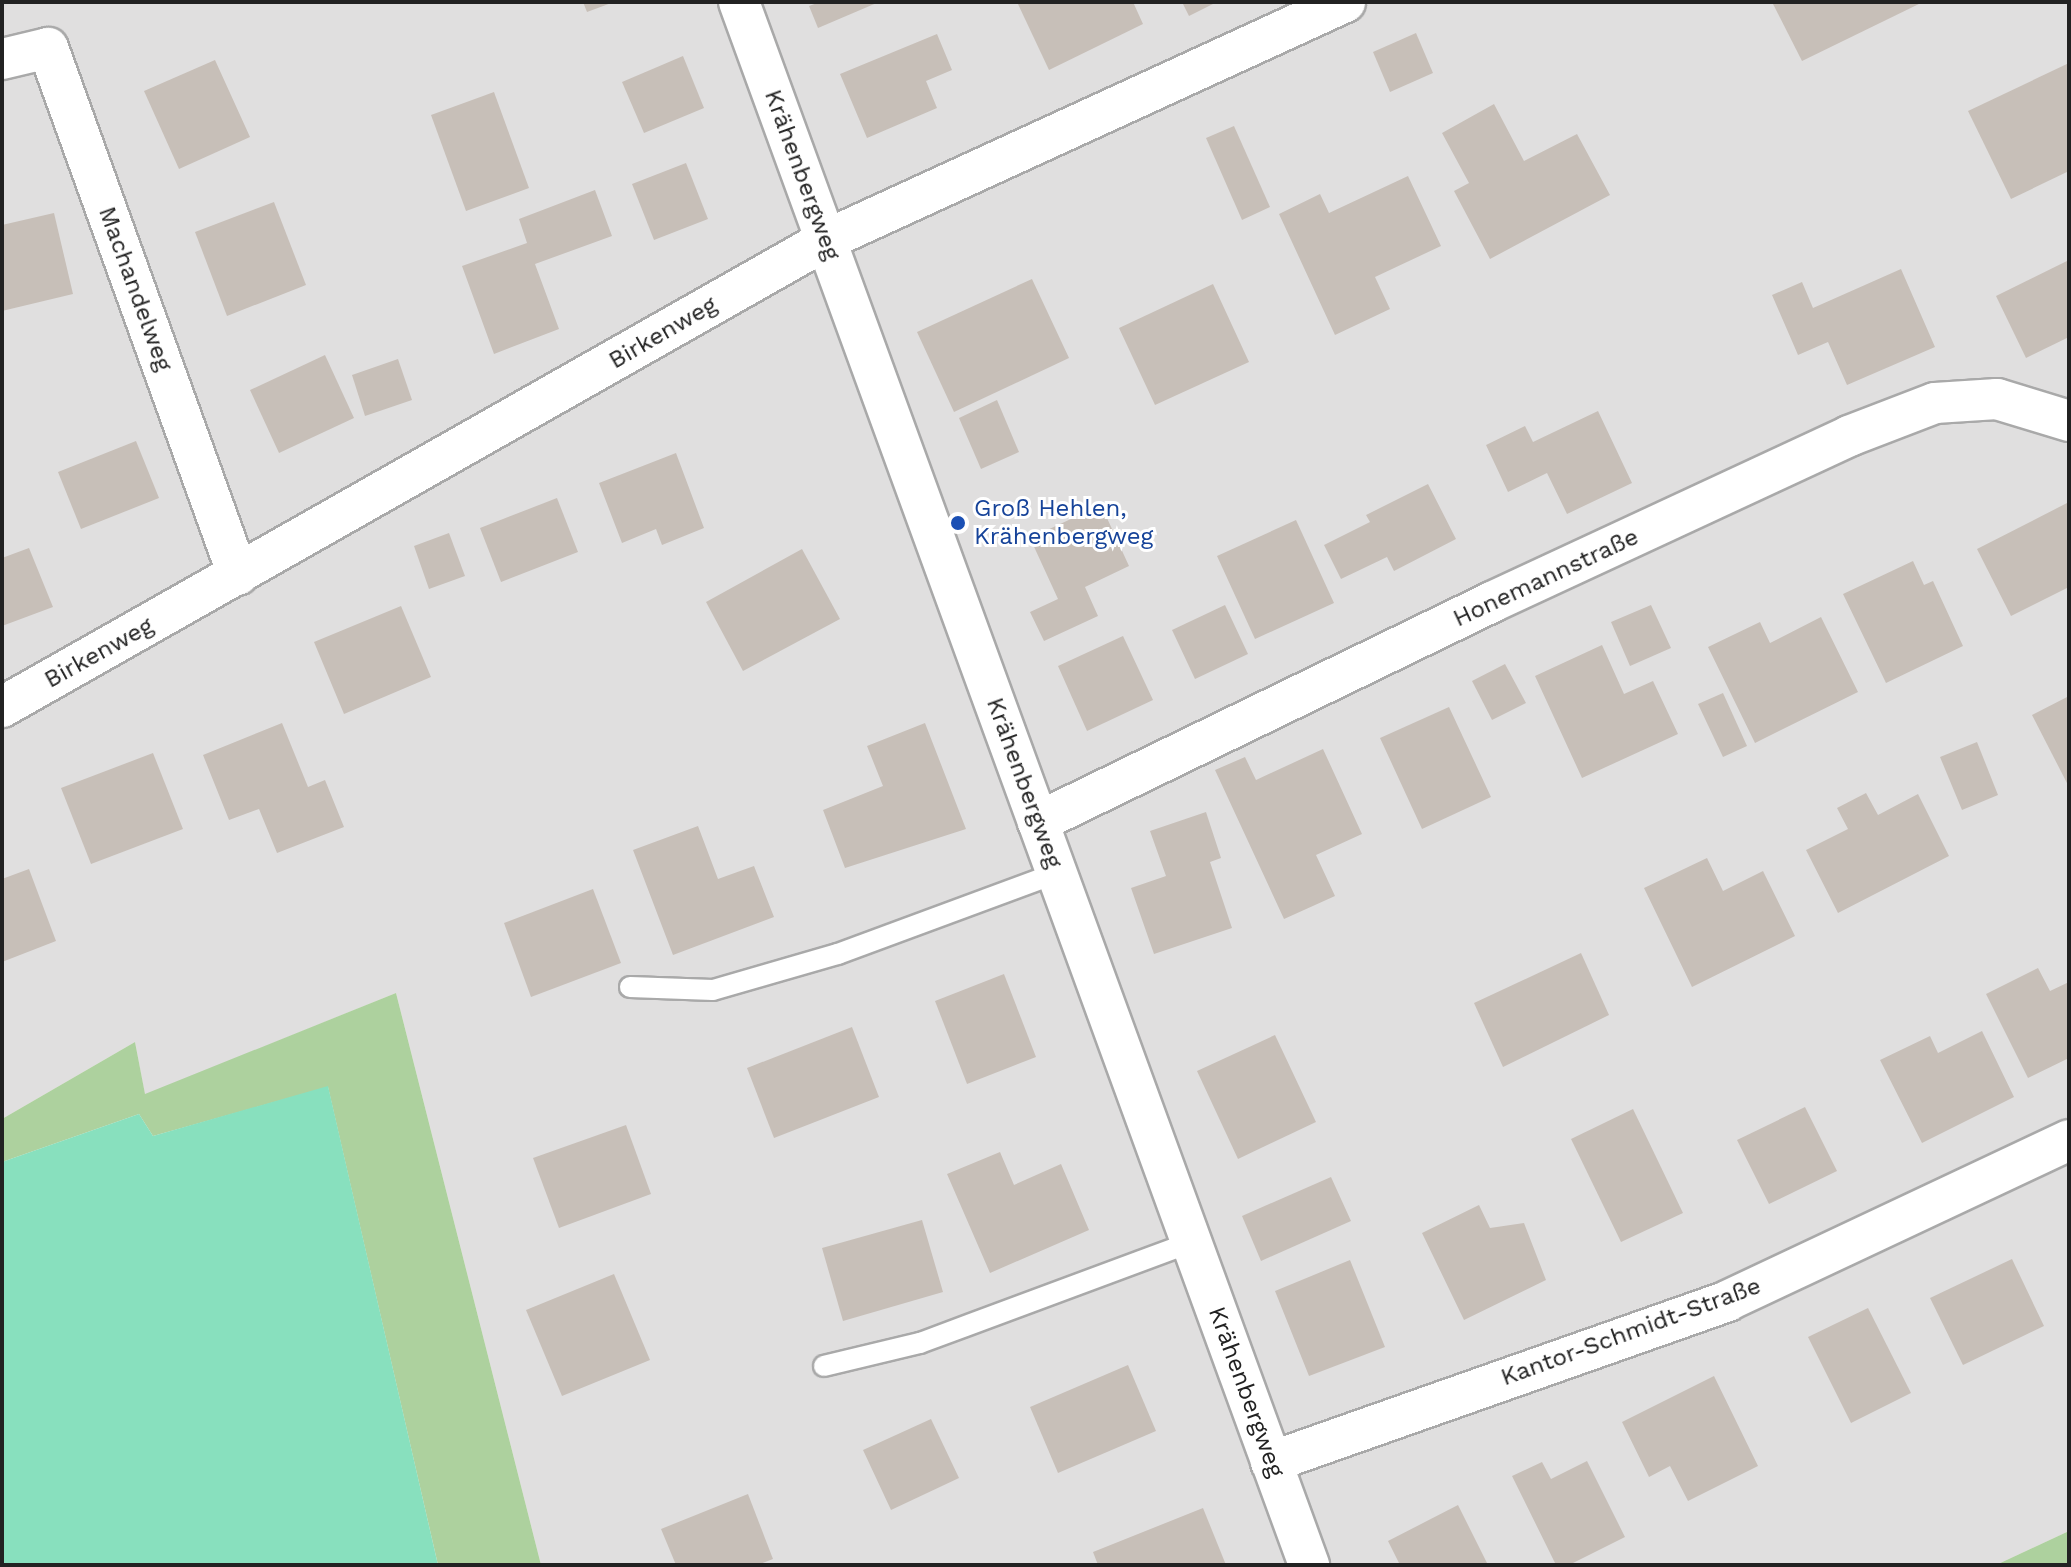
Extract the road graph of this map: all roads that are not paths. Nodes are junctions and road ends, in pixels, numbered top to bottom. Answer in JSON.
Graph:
{"nodes":[{"id":1,"x":739,"y":2,"type":"edge"},
{"id":2,"x":1345,"y":2,"type":"edge"},
{"id":3,"x":2,"y":59,"type":"edge"},
{"id":4,"x":826,"y":240,"type":"junction"},
{"id":5,"x":2069,"y":421,"type":"edge"},
{"id":6,"x":238,"y":575,"type":"junction"},
{"id":7,"x":2,"y":707,"type":"edge"},
{"id":8,"x":1038,"y":822,"type":"junction"},
{"id":9,"x":1057,"y":873,"type":"junction"},
{"id":10,"x":630,"y":987,"type":"dead end"},
{"id":11,"x":2069,"y":1140,"type":"edge"},
{"id":12,"x":1191,"y":1242,"type":"junction"},
{"id":13,"x":824,"y":1366,"type":"dead end"},
{"id":14,"x":1271,"y":1462,"type":"junction"},
{"id":15,"x":1309,"y":1565,"type":"edge"}],
"edges":[{"from":1,"to":4,"type":"street","name":"Krähenbergweg"},
{"from":2,"to":4,"type":"street","name":"Birkenweg"},
{"from":3,"to":6,"type":"street","name":"Machandelweg"},
{"from":4,"to":6,"type":"street","name":"Birkenweg"},
{"from":4,"to":8,"type":"street","name":"Krähenbergweg"},
{"from":5,"to":8,"type":"street","name":"Honemannstraße"},
{"from":6,"to":7,"type":"street","name":"Birkenweg"},
{"from":8,"to":9,"type":"street","name":"Krähenbergweg"},
{"from":9,"to":10,"type":"lane"},
{"from":9,"to":12,"type":"street","name":"Krähenbergweg"},
{"from":11,"to":14,"type":"street","name":"Kantor-Schmidt-Straße"},
{"from":12,"to":13,"type":"lane"},
{"from":12,"to":14,"type":"street","name":"Krähenbergweg"},
{"from":14,"to":15,"type":"street","name":"Krähenbergweg"}]}
